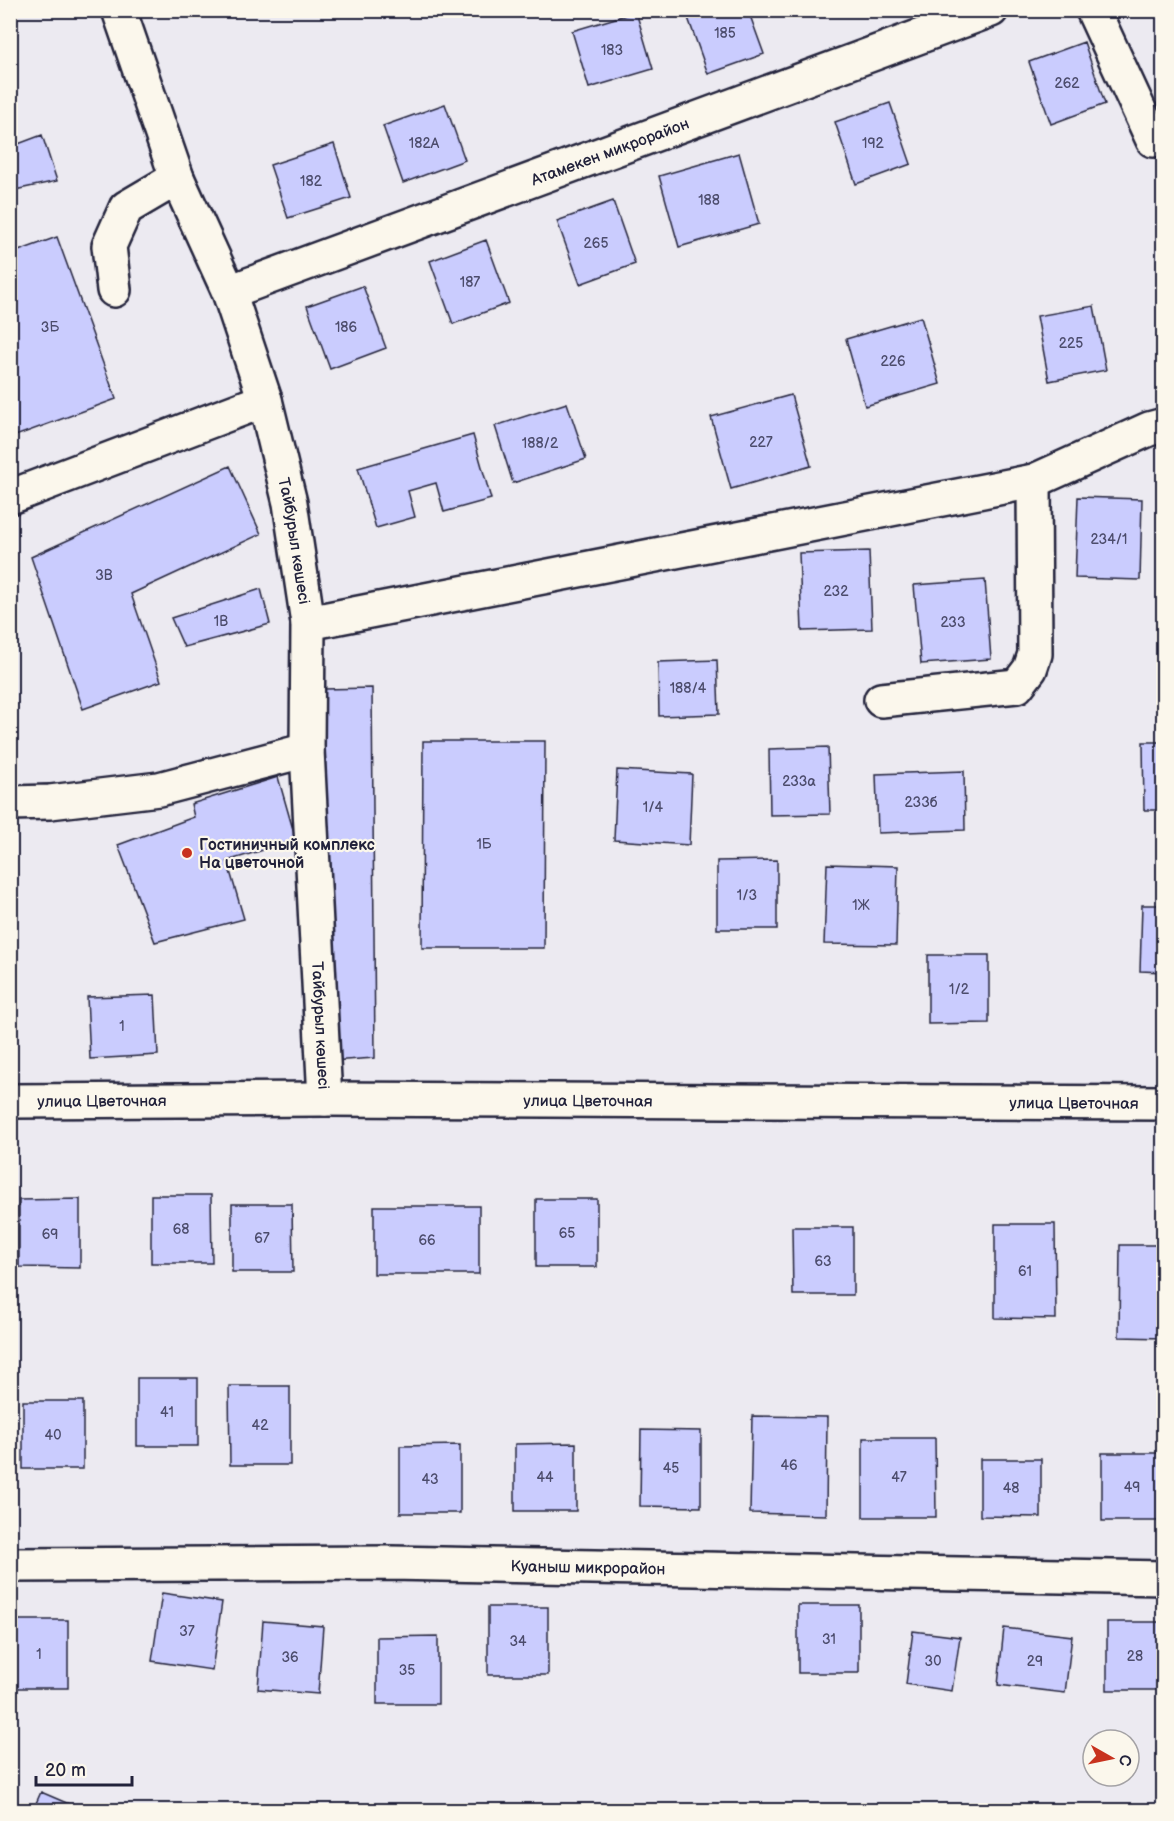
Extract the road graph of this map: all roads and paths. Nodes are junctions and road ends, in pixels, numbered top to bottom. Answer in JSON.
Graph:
{"nodes":[{"id":1,"x":119,"y":10,"type":"edge"},
{"id":2,"x":991,"y":10,"type":"edge"},
{"id":3,"x":1093,"y":10,"type":"edge"},
{"id":4,"x":1153,"y":140,"type":"dead end"},
{"id":5,"x":177,"y":178,"type":"junction"},
{"id":6,"x":114,"y":290,"type":"dead end"},
{"id":7,"x":229,"y":292,"type":"junction"},
{"id":8,"x":265,"y":400,"type":"junction"},
{"id":9,"x":1164,"y":425,"type":"edge"},
{"id":10,"x":1034,"y":481,"type":"junction"},
{"id":11,"x":10,"y":497,"type":"edge"},
{"id":12,"x":308,"y":623,"type":"junction"},
{"id":13,"x":881,"y":699,"type":"dead end"},
{"id":14,"x":307,"y":750,"type":"junction"},
{"id":15,"x":10,"y":803,"type":"edge"},
{"id":16,"x":325,"y":1099,"type":"junction"},
{"id":17,"x":10,"y":1101,"type":"edge"},
{"id":18,"x":1164,"y":1103,"type":"edge"},
{"id":19,"x":10,"y":1565,"type":"edge"},
{"id":20,"x":1164,"y":1578,"type":"edge"}],
"edges":[{"from":1,"to":5,"type":"street","name":"Тайбурыл көшесі"},
{"from":2,"to":7,"type":"street","name":"Атамекен микрорайон"},
{"from":3,"to":4,"type":"street"},
{"from":5,"to":6,"type":"street"},
{"from":5,"to":7,"type":"street","name":"Тайбурыл көшесі"},
{"from":7,"to":8,"type":"street","name":"Тайбурыл көшесі"},
{"from":8,"to":11,"type":"street"},
{"from":8,"to":12,"type":"street","name":"Тайбурыл көшесі"},
{"from":9,"to":10,"type":"street"},
{"from":10,"to":12,"type":"street"},
{"from":10,"to":13,"type":"street"},
{"from":12,"to":14,"type":"street","name":"Тайбурыл көшесі"},
{"from":14,"to":15,"type":"street"},
{"from":14,"to":16,"type":"street","name":"Тайбурыл көшесі"},
{"from":16,"to":17,"type":"street","name":"улица Цветочная"},
{"from":16,"to":18,"type":"street","name":"улица Цветочная"},
{"from":19,"to":20,"type":"street","name":"Куаныш микрорайон"}]}
